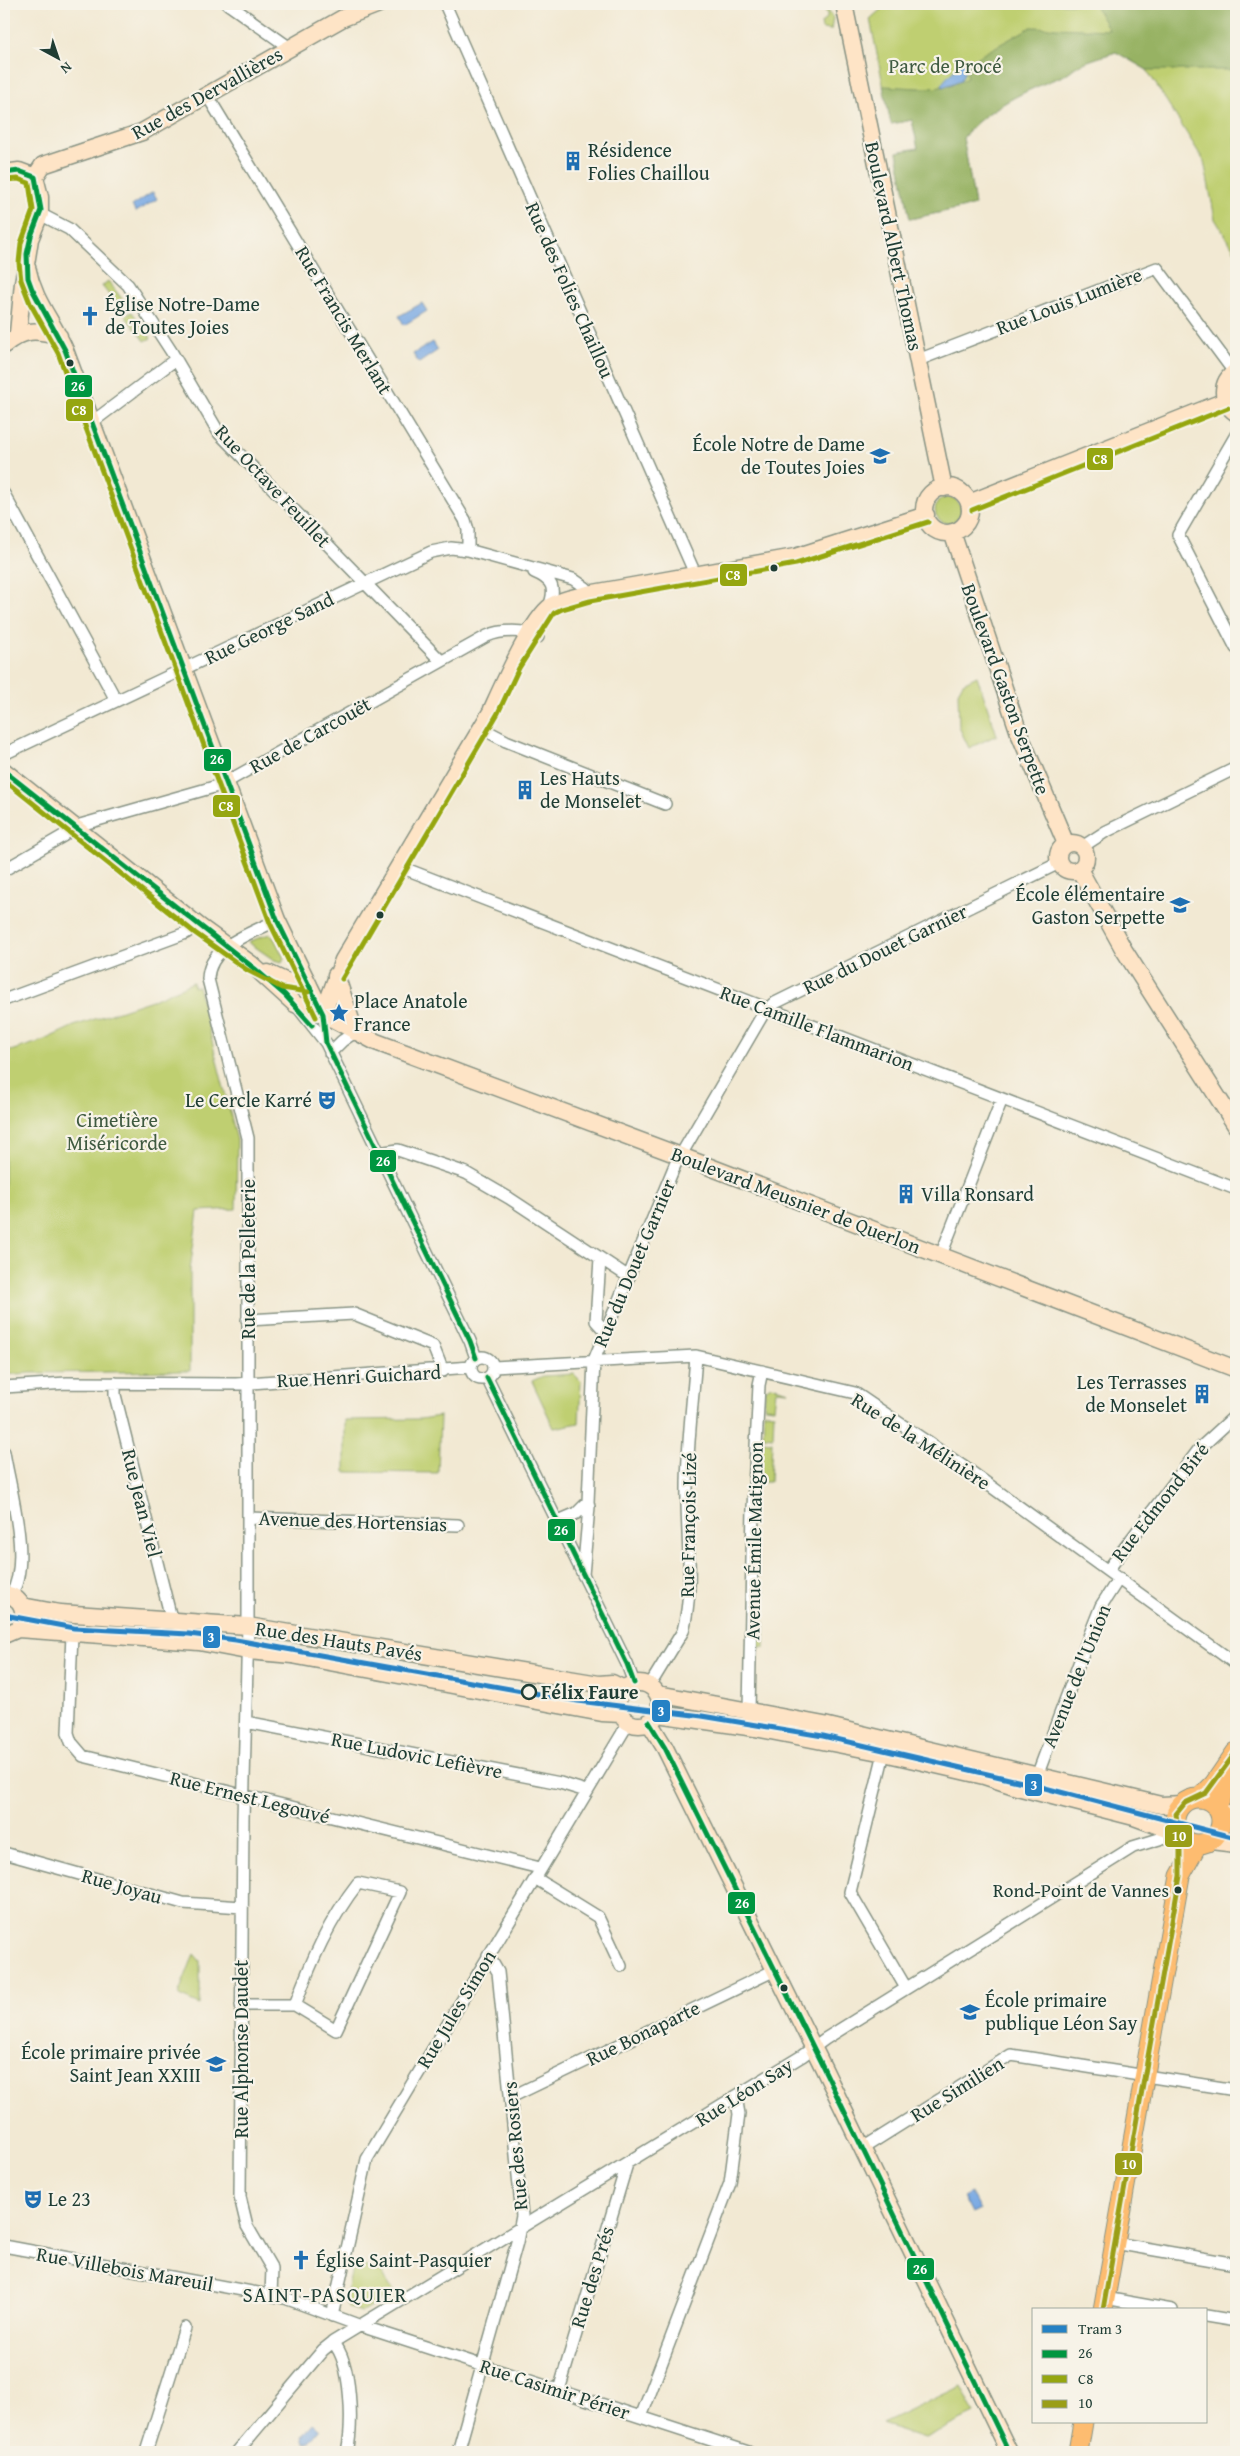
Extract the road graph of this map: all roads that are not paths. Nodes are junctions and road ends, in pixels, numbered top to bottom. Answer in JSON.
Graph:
{"nodes":[{"id":1,"x":228,"y":4,"type":"edge"},
{"id":2,"x":374,"y":4,"type":"edge"},
{"id":3,"x":444,"y":4,"type":"edge"},
{"id":4,"x":844,"y":4,"type":"edge"},
{"id":5,"x":290,"y":48,"type":"junction"},
{"id":6,"x":206,"y":94,"type":"junction"},
{"id":7,"x":4,"y":173,"type":"edge"},
{"id":8,"x":35,"y":177,"type":"junction"},
{"id":9,"x":40,"y":214,"type":"junction"},
{"id":10,"x":27,"y":267,"type":"junction"},
{"id":11,"x":18,"y":333,"type":"junction"},
{"id":12,"x":59,"y":336,"type":"junction"},
{"id":13,"x":4,"y":345,"type":"edge"},
{"id":14,"x":176,"y":359,"type":"junction"},
{"id":15,"x":918,"y":360,"type":"junction"},
{"id":16,"x":1235,"y":371,"type":"edge"},
{"id":17,"x":1225,"y":401,"type":"junction"},
{"id":18,"x":1236,"y":414,"type":"edge"},
{"id":19,"x":91,"y":423,"type":"junction"},
{"id":20,"x":1236,"y":435,"type":"edge"},
{"id":21,"x":944,"y":488,"type":"junction"},
{"id":22,"x":4,"y":494,"type":"edge"},
{"id":23,"x":969,"y":503,"type":"junction"},
{"id":24,"x":926,"y":516,"type":"junction"},
{"id":25,"x":952,"y":532,"type":"junction"},
{"id":26,"x":468,"y":550,"type":"junction"},
{"id":27,"x":514,"y":563,"type":"junction"},
{"id":28,"x":696,"y":576,"type":"junction"},
{"id":29,"x":365,"y":583,"type":"junction"},
{"id":30,"x":588,"y":594,"type":"junction"},
{"id":31,"x":554,"y":601,"type":"junction"},
{"id":32,"x":510,"y":632,"type":"junction"},
{"id":33,"x":535,"y":633,"type":"junction"},
{"id":34,"x":1236,"y":648,"type":"edge"},
{"id":35,"x":526,"y":650,"type":"junction"},
{"id":36,"x":441,"y":661,"type":"junction"},
{"id":37,"x":184,"y":669,"type":"junction"},
{"id":38,"x":116,"y":700,"type":"junction"},
{"id":39,"x":481,"y":728,"type":"junction"},
{"id":40,"x":4,"y":754,"type":"edge"},
{"id":41,"x":1236,"y":768,"type":"edge"},
{"id":42,"x":4,"y":771,"type":"edge"},
{"id":43,"x":226,"y":782,"type":"junction"},
{"id":44,"x":665,"y":804,"type":"dead end"},
{"id":45,"x":73,"y":826,"type":"junction"},
{"id":46,"x":1074,"y":845,"type":"junction"},
{"id":47,"x":1059,"y":863,"type":"junction"},
{"id":48,"x":398,"y":866,"type":"junction"},
{"id":49,"x":1079,"y":869,"type":"junction"},
{"id":50,"x":4,"y":870,"type":"edge"},
{"id":51,"x":277,"y":920,"type":"junction"},
{"id":52,"x":198,"y":925,"type":"junction"},
{"id":53,"x":227,"y":947,"type":"junction"},
{"id":54,"x":251,"y":964,"type":"junction"},
{"id":55,"x":336,"y":975,"type":"junction"},
{"id":56,"x":309,"y":985,"type":"junction"},
{"id":57,"x":4,"y":1000,"type":"edge"},
{"id":58,"x":295,"y":1004,"type":"junction"},
{"id":59,"x":768,"y":1008,"type":"junction"},
{"id":60,"x":323,"y":1014,"type":"junction"},
{"id":61,"x":355,"y":1032,"type":"junction"},
{"id":62,"x":328,"y":1048,"type":"junction"},
{"id":63,"x":1002,"y":1099,"type":"junction"},
{"id":64,"x":1236,"y":1126,"type":"edge"},
{"id":65,"x":378,"y":1153,"type":"junction"},
{"id":66,"x":680,"y":1155,"type":"junction"},
{"id":67,"x":1236,"y":1189,"type":"edge"},
{"id":68,"x":941,"y":1255,"type":"junction"},
{"id":69,"x":600,"y":1259,"type":"junction"},
{"id":70,"x":629,"y":1277,"type":"junction"},
{"id":71,"x":247,"y":1320,"type":"junction"},
{"id":72,"x":606,"y":1332,"type":"junction"},
{"id":73,"x":696,"y":1356,"type":"junction"},
{"id":74,"x":594,"y":1360,"type":"junction"},
{"id":75,"x":473,"y":1363,"type":"junction"},
{"id":76,"x":494,"y":1367,"type":"junction"},
{"id":77,"x":1236,"y":1369,"type":"edge"},
{"id":78,"x":443,"y":1371,"type":"junction"},
{"id":79,"x":762,"y":1371,"type":"junction"},
{"id":80,"x":487,"y":1378,"type":"junction"},
{"id":81,"x":247,"y":1382,"type":"junction"},
{"id":82,"x":115,"y":1384,"type":"junction"},
{"id":83,"x":4,"y":1387,"type":"edge"},
{"id":84,"x":1236,"y":1415,"type":"edge"},
{"id":85,"x":4,"y":1452,"type":"edge"},
{"id":86,"x":588,"y":1502,"type":"junction"},
{"id":87,"x":248,"y":1518,"type":"junction"},
{"id":88,"x":556,"y":1522,"type":"junction"},
{"id":89,"x":458,"y":1525,"type":"dead end"},
{"id":90,"x":1108,"y":1570,"type":"junction"},
{"id":91,"x":583,"y":1576,"type":"junction"},
{"id":92,"x":1119,"y":1578,"type":"junction"},
{"id":93,"x":12,"y":1598,"type":"edge"},
{"id":94,"x":172,"y":1622,"type":"junction"},
{"id":95,"x":11,"y":1632,"type":"edge"},
{"id":96,"x":72,"y":1634,"type":"junction"},
{"id":97,"x":248,"y":1639,"type":"junction"},
{"id":98,"x":1236,"y":1664,"type":"edge"},
{"id":99,"x":641,"y":1688,"type":"junction"},
{"id":100,"x":749,"y":1711,"type":"junction"},
{"id":101,"x":625,"y":1718,"type":"junction"},
{"id":102,"x":653,"y":1718,"type":"junction"},
{"id":103,"x":246,"y":1722,"type":"junction"},
{"id":104,"x":1236,"y":1752,"type":"edge"},
{"id":105,"x":884,"y":1753,"type":"junction"},
{"id":106,"x":1236,"y":1769,"type":"edge"},
{"id":107,"x":1037,"y":1776,"type":"junction"},
{"id":108,"x":586,"y":1791,"type":"junction"},
{"id":109,"x":244,"y":1795,"type":"junction"},
{"id":110,"x":1191,"y":1801,"type":"junction"},
{"id":111,"x":1224,"y":1811,"type":"edge"},
{"id":112,"x":1146,"y":1822,"type":"junction"},
{"id":113,"x":1178,"y":1832,"type":"junction"},
{"id":114,"x":1147,"y":1843,"type":"junction"},
{"id":115,"x":1204,"y":1843,"type":"junction"},
{"id":116,"x":1236,"y":1844,"type":"edge"},
{"id":117,"x":4,"y":1853,"type":"edge"},
{"id":118,"x":540,"y":1868,"type":"junction"},
{"id":119,"x":1180,"y":1876,"type":"junction"},
{"id":120,"x":535,"y":1878,"type":"junction"},
{"id":121,"x":242,"y":1907,"type":"junction"},
{"id":122,"x":488,"y":1955,"type":"junction"},
{"id":123,"x":621,"y":1966,"type":"dead end"},
{"id":124,"x":775,"y":1970,"type":"junction"},
{"id":125,"x":906,"y":1988,"type":"junction"},
{"id":126,"x":241,"y":2005,"type":"junction"},
{"id":127,"x":295,"y":2005,"type":"junction"},
{"id":128,"x":813,"y":2047,"type":"junction"},
{"id":129,"x":1146,"y":2077,"type":"junction"},
{"id":130,"x":1236,"y":2090,"type":"edge"},
{"id":131,"x":736,"y":2096,"type":"junction"},
{"id":132,"x":511,"y":2097,"type":"junction"},
{"id":133,"x":863,"y":2148,"type":"junction"},
{"id":134,"x":627,"y":2164,"type":"junction"},
{"id":135,"x":519,"y":2229,"type":"junction"},
{"id":136,"x":1115,"y":2243,"type":"junction"},
{"id":137,"x":4,"y":2246,"type":"edge"},
{"id":138,"x":1236,"y":2264,"type":"edge"},
{"id":139,"x":271,"y":2295,"type":"junction"},
{"id":140,"x":1104,"y":2304,"type":"edge"},
{"id":141,"x":1149,"y":2308,"type":"edge"},
{"id":142,"x":332,"y":2316,"type":"junction"},
{"id":143,"x":1208,"y":2316,"type":"edge"},
{"id":144,"x":1236,"y":2321,"type":"edge"},
{"id":145,"x":361,"y":2326,"type":"junction"},
{"id":146,"x":185,"y":2328,"type":"dead end"},
{"id":147,"x":333,"y":2342,"type":"junction"},
{"id":148,"x":482,"y":2365,"type":"junction"},
{"id":149,"x":558,"y":2390,"type":"junction"},
{"id":150,"x":641,"y":2418,"type":"junction"},
{"id":151,"x":1083,"y":2424,"type":"edge"},
{"id":152,"x":146,"y":2452,"type":"edge"},
{"id":153,"x":237,"y":2452,"type":"edge"},
{"id":154,"x":348,"y":2452,"type":"edge"},
{"id":155,"x":458,"y":2452,"type":"edge"},
{"id":156,"x":748,"y":2452,"type":"edge"},
{"id":157,"x":1009,"y":2452,"type":"edge"},
{"id":158,"x":1078,"y":2452,"type":"edge"}],
"edges":[{"from":1,"to":5,"type":"street"},
{"from":2,"to":5,"type":"main road","name":"Rue des Dervallières"},
{"from":3,"to":28,"type":"street","name":"Rue des Folies Chaillou"},
{"from":4,"to":15,"type":"main road","name":"Boulevard Albert Thomas"},
{"from":5,"to":6,"type":"main road","name":"Rue des Dervallières"},
{"from":6,"to":8,"type":"main road","name":"Rue des Dervallières"},
{"from":6,"to":26,"type":"street","name":"Rue Francis Merlant"},
{"from":7,"to":8,"type":"main road"},
{"from":8,"to":9,"type":"main road"},
{"from":9,"to":10,"type":"main road"},
{"from":9,"to":14,"type":"street","name":"Rue Octave Feuillet"},
{"from":10,"to":11,"type":"main road"},
{"from":10,"to":12,"type":"main road"},
{"from":11,"to":12,"type":"main road"},
{"from":11,"to":13,"type":"main road"},
{"from":12,"to":19,"type":"main road"},
{"from":14,"to":19,"type":"street"},
{"from":14,"to":29,"type":"street","name":"Rue Octave Feuillet"},
{"from":15,"to":16,"type":"street","name":"Rue Louis Lumière"},
{"from":15,"to":21,"type":"main road","name":"Boulevard Albert Thomas"},
{"from":16,"to":17,"type":"main road"},
{"from":17,"to":18,"type":"main road"},
{"from":17,"to":23,"type":"main road"},
{"from":19,"to":37,"type":"main road"},
{"from":20,"to":34,"type":"street"},
{"from":21,"to":23,"type":"main road"},
{"from":21,"to":24,"type":"main road"},
{"from":22,"to":38,"type":"street"},
{"from":23,"to":25,"type":"main road"},
{"from":24,"to":25,"type":"main road"},
{"from":24,"to":28,"type":"main road"},
{"from":25,"to":46,"type":"main road","name":"Boulevard Gaston Serpette"},
{"from":26,"to":27,"type":"street","name":"Rue George Sand"},
{"from":26,"to":29,"type":"street","name":"Rue George Sand"},
{"from":27,"to":30,"type":"street","name":"Rue George Sand"},
{"from":27,"to":31,"type":"street","name":"Rue George Sand"},
{"from":28,"to":30,"type":"main road"},
{"from":29,"to":36,"type":"street","name":"Rue Octave Feuillet"},
{"from":29,"to":37,"type":"street","name":"Rue George Sand"},
{"from":30,"to":31,"type":"main road"},
{"from":31,"to":33,"type":"main road"},
{"from":32,"to":33,"type":"street","name":"Rue de Carcouët"},
{"from":32,"to":35,"type":"street"},
{"from":32,"to":36,"type":"street","name":"Rue de Carcouët"},
{"from":33,"to":35,"type":"main road"},
{"from":35,"to":39,"type":"main road"},
{"from":36,"to":43,"type":"street","name":"Rue de Carcouët"},
{"from":37,"to":38,"type":"street","name":"Rue George Sand"},
{"from":37,"to":43,"type":"main road"},
{"from":38,"to":40,"type":"street","name":"Rue George Sand"},
{"from":39,"to":44,"type":"street"},
{"from":39,"to":48,"type":"main road"},
{"from":41,"to":46,"type":"street"},
{"from":42,"to":45,"type":"main road"},
{"from":43,"to":45,"type":"street","name":"Rue de Carcouët"},
{"from":43,"to":51,"type":"main road"},
{"from":45,"to":50,"type":"street"},
{"from":45,"to":52,"type":"main road"},
{"from":46,"to":47,"type":"main road"},
{"from":46,"to":49,"type":"main road"},
{"from":47,"to":49,"type":"main road"},
{"from":47,"to":59,"type":"street","name":"Rue du Douet Garnier"},
{"from":48,"to":55,"type":"main road"},
{"from":48,"to":59,"type":"street","name":"Rue Camille Flammarion"},
{"from":49,"to":64,"type":"main road"},
{"from":51,"to":53,"type":"street","name":"Rue de la Pelleterie"},
{"from":51,"to":56,"type":"main road"},
{"from":52,"to":53,"type":"main road"},
{"from":52,"to":57,"type":"street"},
{"from":53,"to":54,"type":"main road"},
{"from":53,"to":71,"type":"street","name":"Rue de la Pelleterie"},
{"from":54,"to":56,"type":"main road"},
{"from":54,"to":58,"type":"main road"},
{"from":55,"to":56,"type":"main road"},
{"from":55,"to":60,"type":"main road"},
{"from":55,"to":61,"type":"main road"},
{"from":56,"to":60,"type":"main road"},
{"from":58,"to":60,"type":"main road"},
{"from":58,"to":62,"type":"street"},
{"from":59,"to":63,"type":"street","name":"Rue Camille Flammarion"},
{"from":59,"to":66,"type":"street","name":"Rue du Douet Garnier"},
{"from":60,"to":61,"type":"main road"},
{"from":60,"to":62,"type":"street"},
{"from":61,"to":62,"type":"street"},
{"from":61,"to":66,"type":"main road","name":"Boulevard Meusnier de Querlon"},
{"from":62,"to":65,"type":"street"},
{"from":63,"to":67,"type":"street","name":"Rue Camille Flammarion"},
{"from":63,"to":68,"type":"street"},
{"from":65,"to":69,"type":"street"},
{"from":65,"to":75,"type":"street"},
{"from":66,"to":68,"type":"main road","name":"Boulevard Meusnier de Querlon"},
{"from":66,"to":70,"type":"street","name":"Rue du Douet Garnier"},
{"from":68,"to":77,"type":"main road","name":"Boulevard Meusnier de Querlon"},
{"from":69,"to":70,"type":"street"},
{"from":69,"to":72,"type":"street"},
{"from":70,"to":72,"type":"street","name":"Rue du Douet Garnier"},
{"from":71,"to":78,"type":"street"},
{"from":71,"to":81,"type":"street","name":"Rue de la Pelleterie"},
{"from":72,"to":74,"type":"street","name":"Rue du Douet Garnier"},
{"from":73,"to":74,"type":"street","name":"Rue de la Mélinière"},
{"from":73,"to":79,"type":"street","name":"Rue de la Mélinière"},
{"from":73,"to":99,"type":"street","name":"Rue François Lizé"},
{"from":74,"to":76,"type":"street","name":"Rue de la Mélinière"},
{"from":74,"to":86,"type":"street"},
{"from":75,"to":76,"type":"street"},
{"from":75,"to":78,"type":"street","name":"Rue Henri Guichard"},
{"from":75,"to":80,"type":"street"},
{"from":76,"to":80,"type":"street"},
{"from":78,"to":81,"type":"street","name":"Rue Henri Guichard"},
{"from":79,"to":90,"type":"street","name":"Rue de la Mélinière"},
{"from":79,"to":100,"type":"street","name":"Avenue Émile Matignon"},
{"from":80,"to":88,"type":"street"},
{"from":81,"to":82,"type":"street","name":"Rue Henri Guichard"},
{"from":81,"to":87,"type":"street","name":"Rue de la Pelleterie"},
{"from":82,"to":83,"type":"street","name":"Rue Henri Guichard"},
{"from":82,"to":94,"type":"street","name":"Rue Jean Viel"},
{"from":84,"to":90,"type":"street","name":"Rue Edmond Biré"},
{"from":85,"to":93,"type":"street"},
{"from":86,"to":88,"type":"street"},
{"from":86,"to":91,"type":"street"},
{"from":87,"to":89,"type":"street","name":"Avenue des Hortensias"},
{"from":87,"to":97,"type":"street","name":"Rue de la Pelleterie"},
{"from":88,"to":91,"type":"street"},
{"from":90,"to":92,"type":"street","name":"Rue de la Mélinière"},
{"from":91,"to":99,"type":"street"},
{"from":92,"to":98,"type":"street","name":"Rue de la Mélinière"},
{"from":92,"to":107,"type":"street","name":"Avenue de l'Union"},
{"from":93,"to":94,"type":"main road","name":"Rue des Hauts Pavés"},
{"from":93,"to":95,"type":"main road"},
{"from":94,"to":97,"type":"main road","name":"Rue des Hauts Pavés"},
{"from":95,"to":96,"type":"main road","name":"Rue des Hauts Pavés"},
{"from":96,"to":97,"type":"main road","name":"Rue des Hauts Pavés"},
{"from":96,"to":109,"type":"street","name":"Rue Ernest Legouvé"},
{"from":97,"to":99,"type":"main road","name":"Rue des Hauts Pavés"},
{"from":97,"to":101,"type":"main road","name":"Rue des Hauts Pavés"},
{"from":97,"to":103,"type":"street","name":"Rue de la Pelleterie"},
{"from":99,"to":100,"type":"main road","name":"Rue des Hauts Pavés"},
{"from":99,"to":101,"type":"main road"},
{"from":99,"to":102,"type":"main road"},
{"from":100,"to":107,"type":"main road","name":"Rue des Hauts Pavés"},
{"from":101,"to":102,"type":"main road"},
{"from":101,"to":108,"type":"street","name":"Rue Jules Simon"},
{"from":102,"to":105,"type":"main road"},
{"from":102,"to":124,"type":"main road"},
{"from":103,"to":108,"type":"street","name":"Rue Ludovic Lefièvre"},
{"from":103,"to":109,"type":"street","name":"Rue Alphonse Daudet"},
{"from":104,"to":110,"type":"main road"},
{"from":105,"to":112,"type":"main road"},
{"from":105,"to":125,"type":"street"},
{"from":106,"to":111,"type":"main road"},
{"from":107,"to":110,"type":"main road","name":"Rue des Hauts Pavés"},
{"from":108,"to":118,"type":"street","name":"Rue Jules Simon"},
{"from":109,"to":118,"type":"street","name":"Rue Ernest Legouvé"},
{"from":109,"to":121,"type":"street","name":"Rue Alphonse Daudet"},
{"from":110,"to":111,"type":"main road"},
{"from":110,"to":113,"type":"main road"},
{"from":111,"to":115,"type":"main road"},
{"from":112,"to":113,"type":"main road"},
{"from":112,"to":114,"type":"street"},
{"from":113,"to":114,"type":"street","name":"Rue Léon Say"},
{"from":113,"to":115,"type":"main road"},
{"from":113,"to":119,"type":"main road"},
{"from":114,"to":125,"type":"street","name":"Rue Léon Say"},
{"from":115,"to":116,"type":"main road"},
{"from":115,"to":119,"type":"main road"},
{"from":117,"to":121,"type":"street","name":"Rue Joyau"},
{"from":118,"to":120,"type":"street","name":"Rue Jules Simon"},
{"from":119,"to":129,"type":"main road"},
{"from":120,"to":122,"type":"street","name":"Rue Jules Simon"},
{"from":120,"to":123,"type":"street"},
{"from":121,"to":126,"type":"street","name":"Rue Alphonse Daudet"},
{"from":122,"to":132,"type":"street","name":"Rue des Rosiers"},
{"from":122,"to":142,"type":"street","name":"Rue Jules Simon"},
{"from":124,"to":128,"type":"main road"},
{"from":124,"to":132,"type":"street","name":"Rue Bonaparte"},
{"from":125,"to":128,"type":"street","name":"Rue Léon Say"},
{"from":126,"to":127,"type":"street"},
{"from":126,"to":139,"type":"street","name":"Rue Alphonse Daudet"},
{"from":127,"to":127,"type":"street"},
{"from":128,"to":131,"type":"street","name":"Rue Léon Say"},
{"from":128,"to":133,"type":"main road"},
{"from":129,"to":130,"type":"street","name":"Rue Similien"},
{"from":129,"to":133,"type":"street","name":"Rue Similien"},
{"from":129,"to":136,"type":"main road"},
{"from":131,"to":134,"type":"street","name":"Rue Léon Say"},
{"from":131,"to":150,"type":"street"},
{"from":132,"to":135,"type":"street","name":"Rue des Rosiers"},
{"from":133,"to":157,"type":"main road"},
{"from":134,"to":135,"type":"street","name":"Rue Léon Say"},
{"from":134,"to":149,"type":"street","name":"Rue des Prés"},
{"from":135,"to":145,"type":"street","name":"Rue Léon Say"},
{"from":135,"to":148,"type":"street","name":"Rue des Rosiers"},
{"from":136,"to":138,"type":"street"},
{"from":136,"to":140,"type":"main road"},
{"from":137,"to":139,"type":"street","name":"Rue Villebois Mareuil"},
{"from":139,"to":142,"type":"street","name":"Rue Villebois Mareuil"},
{"from":140,"to":141,"type":"street"},
{"from":142,"to":145,"type":"street","name":"Rue Villebois Mareuil"},
{"from":143,"to":144,"type":"street"},
{"from":145,"to":147,"type":"street","name":"Rue Léon Say"},
{"from":145,"to":148,"type":"street","name":"Rue Casimir Périer"},
{"from":146,"to":152,"type":"street"},
{"from":147,"to":153,"type":"street","name":"Rue Léon Say"},
{"from":147,"to":154,"type":"street"},
{"from":148,"to":149,"type":"street","name":"Rue Casimir Périer"},
{"from":148,"to":155,"type":"street","name":"Rue des Rosiers"},
{"from":149,"to":150,"type":"street","name":"Rue Casimir Périer"},
{"from":150,"to":156,"type":"street","name":"Rue Casimir Périer"},
{"from":151,"to":158,"type":"main road"}]}
